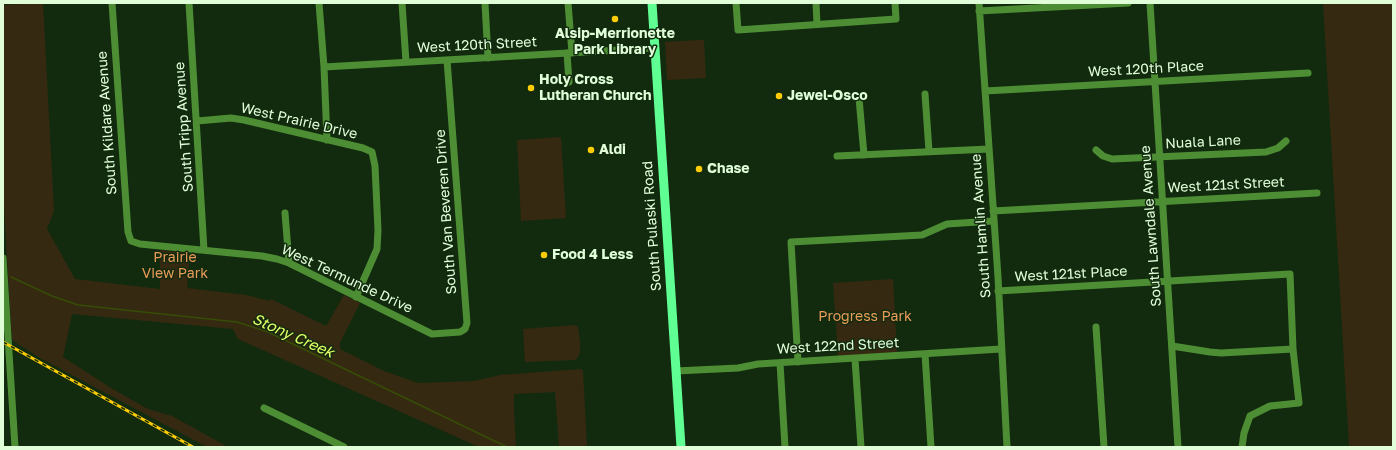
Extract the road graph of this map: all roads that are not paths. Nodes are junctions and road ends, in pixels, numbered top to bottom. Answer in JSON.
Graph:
{"nodes":[{"id":1,"x":112,"y":3,"type":"edge"},
{"id":2,"x":189,"y":3,"type":"edge"},
{"id":3,"x":319,"y":3,"type":"edge"},
{"id":4,"x":402,"y":3,"type":"edge"},
{"id":5,"x":485,"y":3,"type":"edge"},
{"id":6,"x":568,"y":3,"type":"edge"},
{"id":7,"x":652,"y":3,"type":"edge"},
{"id":8,"x":736,"y":3,"type":"edge"},
{"id":9,"x":816,"y":3,"type":"edge"},
{"id":10,"x":895,"y":3,"type":"edge"},
{"id":11,"x":1128,"y":3,"type":"edge"},
{"id":12,"x":1150,"y":3,"type":"edge"},
{"id":13,"x":1068,"y":4,"type":"edge"},
{"id":14,"x":979,"y":7,"type":"edge"},
{"id":15,"x":817,"y":24,"type":"junction"},
{"id":16,"x":655,"y":48,"type":"junction"},
{"id":17,"x":569,"y":53,"type":"junction"},
{"id":18,"x":488,"y":58,"type":"junction"},
{"id":19,"x":447,"y":60,"type":"junction"},
{"id":20,"x":406,"y":62,"type":"junction"},
{"id":21,"x":324,"y":66,"type":"junction"},
{"id":22,"x":1308,"y":73,"type":"dead end"},
{"id":23,"x":569,"y":82,"type":"dead end"},
{"id":24,"x":1154,"y":82,"type":"junction"},
{"id":25,"x":985,"y":91,"type":"junction"},
{"id":26,"x":926,"y":94,"type":"dead end"},
{"id":27,"x":859,"y":98,"type":"dead end"},
{"id":28,"x":197,"y":121,"type":"junction"},
{"id":29,"x":327,"y":140,"type":"junction"},
{"id":30,"x":1286,"y":141,"type":"dead end"},
{"id":31,"x":989,"y":149,"type":"junction"},
{"id":32,"x":1096,"y":150,"type":"dead end"},
{"id":33,"x":929,"y":151,"type":"junction"},
{"id":34,"x":864,"y":155,"type":"junction"},
{"id":35,"x":837,"y":156,"type":"dead end"},
{"id":36,"x":1160,"y":157,"type":"junction"},
{"id":37,"x":1317,"y":193,"type":"dead end"},
{"id":38,"x":1162,"y":201,"type":"junction"},
{"id":39,"x":992,"y":211,"type":"junction"},
{"id":40,"x":285,"y":213,"type":"dead end"},
{"id":41,"x":993,"y":221,"type":"junction"},
{"id":42,"x":131,"y":241,"type":"joint"},
{"id":43,"x":204,"y":250,"type":"junction"},
{"id":44,"x":3,"y":258,"type":"edge"},
{"id":45,"x":289,"y":263,"type":"junction"},
{"id":46,"x":1168,"y":281,"type":"junction"},
{"id":47,"x":998,"y":291,"type":"junction"},
{"id":48,"x":356,"y":297,"type":"junction"},
{"id":49,"x":1096,"y":327,"type":"dead end"},
{"id":50,"x":432,"y":334,"type":"joint"},
{"id":51,"x":1172,"y":346,"type":"junction"},
{"id":52,"x":1293,"y":348,"type":"junction"},
{"id":53,"x":1001,"y":349,"type":"junction"},
{"id":54,"x":925,"y":354,"type":"junction"},
{"id":55,"x":855,"y":358,"type":"junction"},
{"id":56,"x":798,"y":362,"type":"junction"},
{"id":57,"x":780,"y":363,"type":"junction"},
{"id":58,"x":676,"y":371,"type":"junction"},
{"id":59,"x":264,"y":408,"type":"dead end"},
{"id":60,"x":15,"y":447,"type":"edge"},
{"id":61,"x":344,"y":447,"type":"edge"},
{"id":62,"x":681,"y":447,"type":"edge"},
{"id":63,"x":785,"y":447,"type":"edge"},
{"id":64,"x":861,"y":447,"type":"edge"},
{"id":65,"x":931,"y":447,"type":"edge"},
{"id":66,"x":1007,"y":447,"type":"edge"},
{"id":67,"x":1104,"y":447,"type":"edge"},
{"id":68,"x":1178,"y":447,"type":"edge"},
{"id":69,"x":1242,"y":447,"type":"edge"}],
"edges":[{"from":1,"to":42,"type":"street","name":"South Kildare Avenue"},
{"from":2,"to":28,"type":"street","name":"South Tripp Avenue"},
{"from":3,"to":21,"type":"street"},
{"from":4,"to":20,"type":"street"},
{"from":5,"to":18,"type":"street"},
{"from":6,"to":17,"type":"street"},
{"from":7,"to":16,"type":"main road","name":"South Pulaski Road"},
{"from":8,"to":15,"type":"street"},
{"from":9,"to":15,"type":"street"},
{"from":10,"to":15,"type":"street"},
{"from":11,"to":13,"type":"street"},
{"from":12,"to":24,"type":"street","name":"South Lawndale Avenue"},
{"from":13,"to":14,"type":"street"},
{"from":14,"to":25,"type":"street","name":"South Hamlin Avenue"},
{"from":16,"to":17,"type":"street","name":"West 120th Street"},
{"from":16,"to":58,"type":"main road","name":"South Pulaski Road"},
{"from":17,"to":18,"type":"street","name":"West 120th Street"},
{"from":17,"to":23,"type":"street"},
{"from":18,"to":19,"type":"street","name":"West 120th Street"},
{"from":19,"to":20,"type":"street","name":"West 120th Street"},
{"from":19,"to":50,"type":"street","name":"South Van Beveren Drive"},
{"from":20,"to":21,"type":"street","name":"West 120th Street"},
{"from":21,"to":29,"type":"street"},
{"from":22,"to":24,"type":"street","name":"West 120th Place"},
{"from":24,"to":25,"type":"street","name":"West 120th Place"},
{"from":24,"to":36,"type":"street","name":"South Lawndale Avenue"},
{"from":25,"to":31,"type":"street","name":"South Hamlin Avenue"},
{"from":26,"to":33,"type":"street"},
{"from":27,"to":34,"type":"street"},
{"from":28,"to":29,"type":"street","name":"West Prairie Drive"},
{"from":28,"to":43,"type":"street","name":"South Tripp Avenue"},
{"from":29,"to":48,"type":"street","name":"West Prairie Drive"},
{"from":30,"to":36,"type":"street","name":"Nuala Lane"},
{"from":31,"to":33,"type":"street"},
{"from":31,"to":39,"type":"street","name":"South Hamlin Avenue"},
{"from":32,"to":36,"type":"street","name":"Nuala Lane"},
{"from":33,"to":34,"type":"street"},
{"from":34,"to":35,"type":"street"},
{"from":36,"to":38,"type":"street","name":"South Lawndale Avenue"},
{"from":37,"to":38,"type":"street","name":"West 121st Street"},
{"from":38,"to":39,"type":"street","name":"West 121st Street"},
{"from":38,"to":46,"type":"street","name":"South Lawndale Avenue"},
{"from":39,"to":41,"type":"street","name":"South Hamlin Avenue"},
{"from":40,"to":45,"type":"street"},
{"from":41,"to":47,"type":"street","name":"South Hamlin Avenue"},
{"from":41,"to":56,"type":"street"},
{"from":42,"to":43,"type":"street","name":"West Termunde Drive"},
{"from":43,"to":45,"type":"street","name":"West Termunde Drive"},
{"from":44,"to":60,"type":"street"},
{"from":45,"to":48,"type":"street","name":"West Termunde Drive"},
{"from":46,"to":47,"type":"street","name":"West 121st Place"},
{"from":46,"to":51,"type":"street","name":"South Lawndale Avenue"},
{"from":46,"to":52,"type":"street","name":"West 121st Place"},
{"from":47,"to":53,"type":"street","name":"South Hamlin Avenue"},
{"from":48,"to":50,"type":"street","name":"West Termunde Drive"},
{"from":49,"to":67,"type":"street"},
{"from":51,"to":52,"type":"street"},
{"from":51,"to":68,"type":"street","name":"South Lawndale Avenue"},
{"from":52,"to":69,"type":"street"},
{"from":53,"to":54,"type":"street","name":"West 122nd Street"},
{"from":53,"to":66,"type":"street","name":"South Hamlin Avenue"},
{"from":54,"to":55,"type":"street","name":"West 122nd Street"},
{"from":54,"to":65,"type":"street"},
{"from":55,"to":56,"type":"street","name":"West 122nd Street"},
{"from":55,"to":64,"type":"street"},
{"from":56,"to":57,"type":"street","name":"West 122nd Street"},
{"from":57,"to":58,"type":"street","name":"West 122nd Street"},
{"from":57,"to":63,"type":"street"},
{"from":58,"to":62,"type":"main road","name":"South Pulaski Road"},
{"from":59,"to":61,"type":"street"}]}
